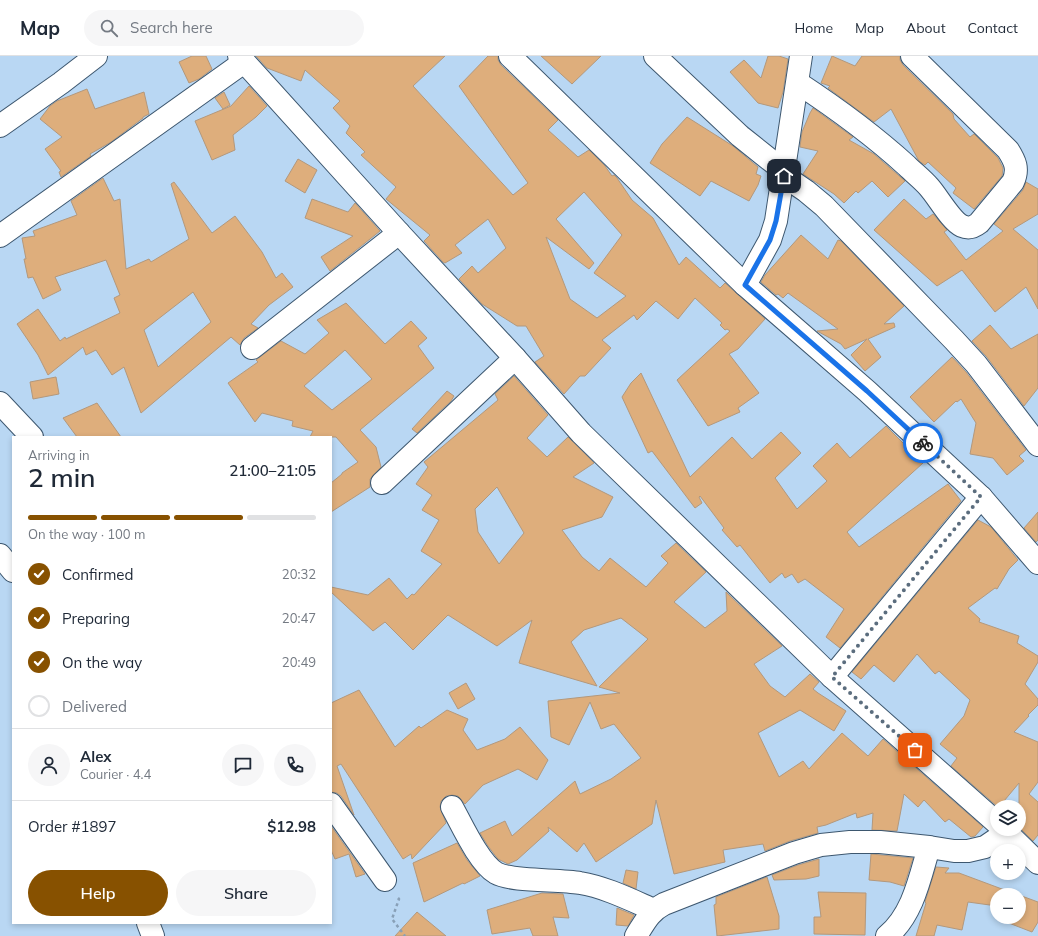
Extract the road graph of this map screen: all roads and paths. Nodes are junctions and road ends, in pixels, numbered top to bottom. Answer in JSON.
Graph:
{"nodes":[{"id":1,"x":96,"y":56,"type":"edge"},
{"id":2,"x":510,"y":56,"type":"edge"},
{"id":3,"x":655,"y":56,"type":"edge"},
{"id":4,"x":801,"y":56,"type":"edge"},
{"id":5,"x":912,"y":56,"type":"edge"},
{"id":6,"x":241,"y":59,"type":"edge"},
{"id":7,"x":798,"y":83,"type":"junction"},
{"id":8,"x":0,"y":126,"type":"edge"},
{"id":9,"x":784,"y":173,"type":"junction"},
{"id":10,"x":399,"y":233,"type":"junction"},
{"id":11,"x":0,"y":236,"type":"edge"},
{"id":12,"x":745,"y":285,"type":"junction"},
{"id":13,"x":252,"y":348,"type":"dead end"},
{"id":14,"x":515,"y":358,"type":"junction"},
{"id":15,"x":0,"y":403,"type":"edge"},
{"id":16,"x":31,"y":436,"type":"edge"},
{"id":17,"x":1038,"y":445,"type":"edge"},
{"id":18,"x":382,"y":483,"type":"dead end"},
{"id":19,"x":981,"y":497,"type":"junction"},
{"id":20,"x":0,"y":555,"type":"edge"},
{"id":21,"x":1038,"y":563,"type":"edge"},
{"id":22,"x":12,"y":570,"type":"edge"},
{"id":23,"x":832,"y":677,"type":"junction"},
{"id":24,"x":332,"y":805,"type":"edge"},
{"id":25,"x":452,"y":807,"type":"dead end"},
{"id":26,"x":990,"y":817,"type":"edge"},
{"id":27,"x":997,"y":836,"type":"edge"},
{"id":28,"x":1010,"y":836,"type":"edge"},
{"id":29,"x":929,"y":847,"type":"junction"},
{"id":30,"x":1038,"y":863,"type":"edge"},
{"id":31,"x":386,"y":880,"type":"joint"},
{"id":32,"x":654,"y":910,"type":"junction"},
{"id":33,"x":148,"y":924,"type":"edge"},
{"id":34,"x":152,"y":936,"type":"edge"},
{"id":35,"x":405,"y":936,"type":"edge"},
{"id":36,"x":636,"y":936,"type":"edge"},
{"id":37,"x":887,"y":936,"type":"edge"}],
"edges":[{"from":1,"to":8,"type":"street"},
{"from":2,"to":12,"type":"street"},
{"from":3,"to":9,"type":"street"},
{"from":4,"to":7,"type":"street"},
{"from":5,"to":7,"type":"street"},
{"from":6,"to":10,"type":"street"},
{"from":6,"to":11,"type":"street"},
{"from":7,"to":9,"type":"street"},
{"from":9,"to":12,"type":"street"},
{"from":9,"to":17,"type":"street"},
{"from":10,"to":13,"type":"street"},
{"from":10,"to":14,"type":"street"},
{"from":12,"to":19,"type":"street"},
{"from":14,"to":18,"type":"street"},
{"from":14,"to":23,"type":"street"},
{"from":15,"to":16,"type":"street"},
{"from":19,"to":21,"type":"street"},
{"from":19,"to":23,"type":"street"},
{"from":20,"to":22,"type":"street"},
{"from":23,"to":26,"type":"street"},
{"from":24,"to":31,"type":"street"},
{"from":25,"to":32,"type":"street"},
{"from":27,"to":29,"type":"street"},
{"from":28,"to":30,"type":"street"},
{"from":29,"to":32,"type":"street"},
{"from":29,"to":37,"type":"street"},
{"from":31,"to":35,"type":"path"},
{"from":32,"to":36,"type":"street"},
{"from":33,"to":34,"type":"street"}]}
